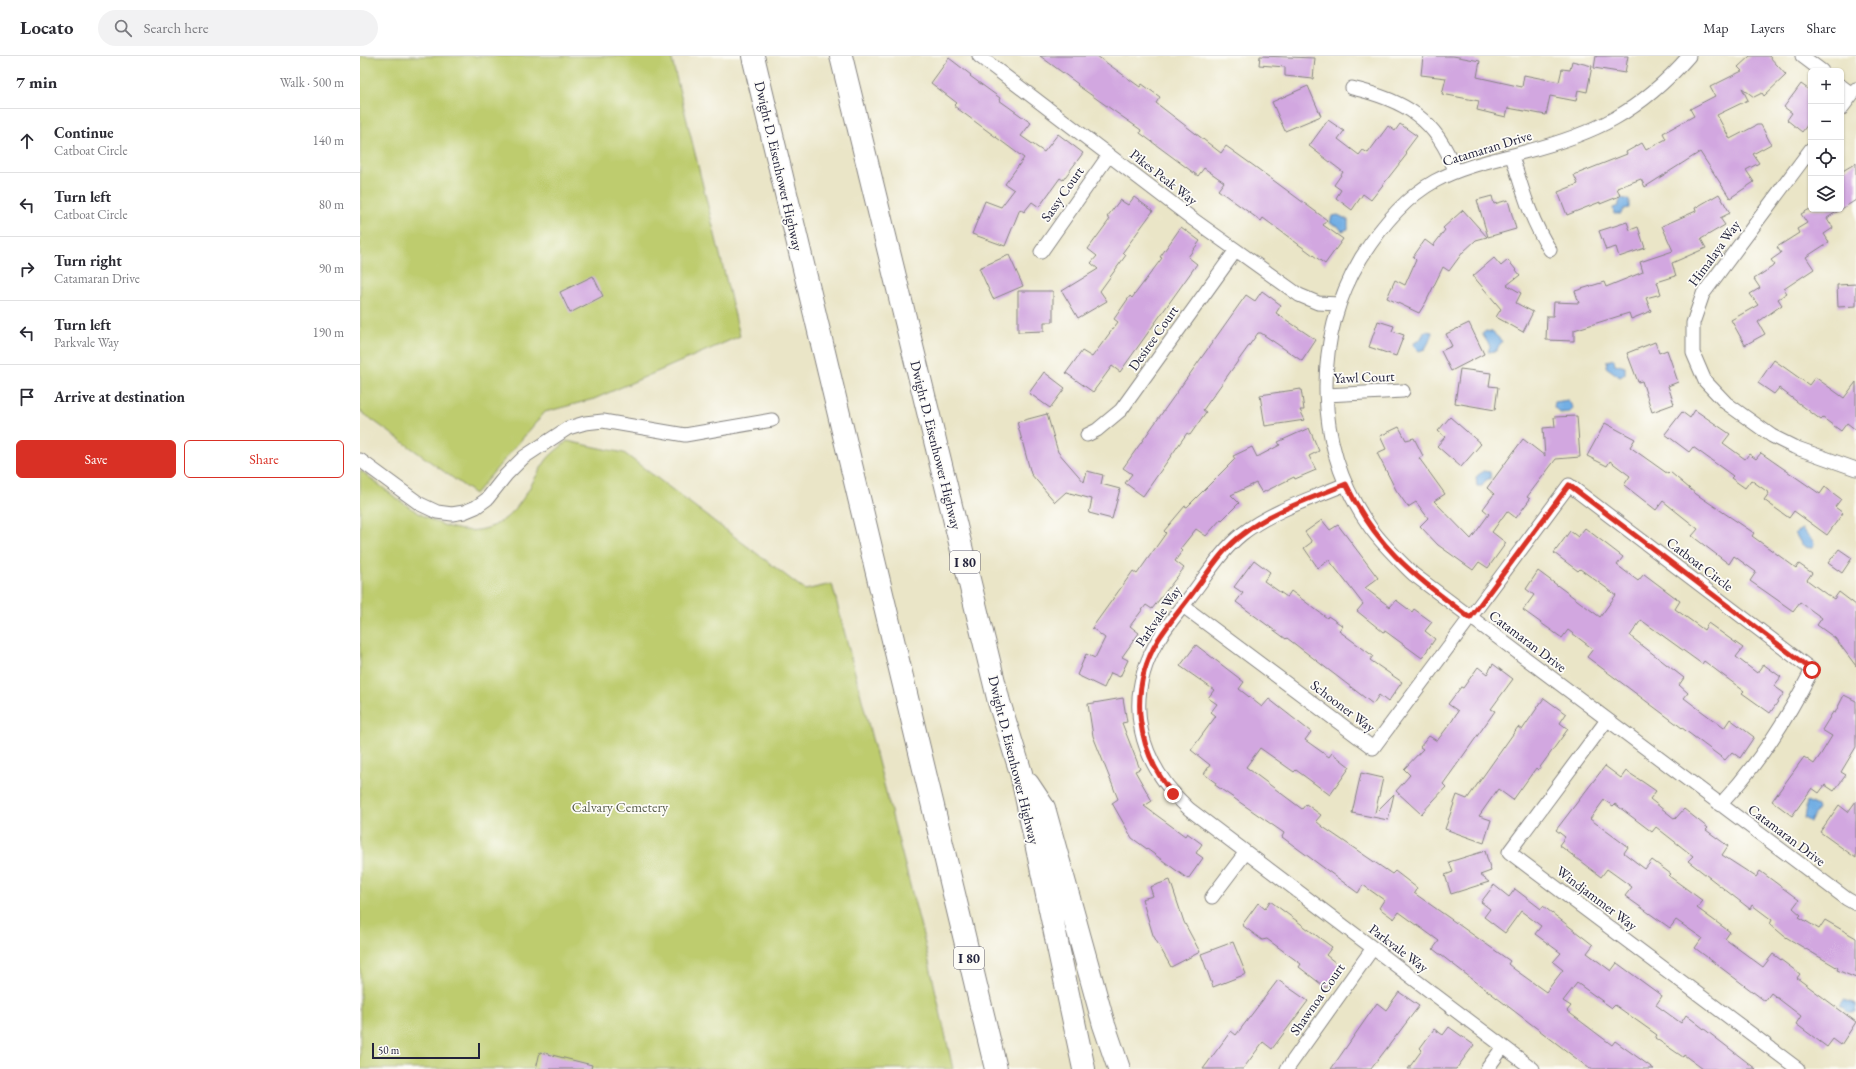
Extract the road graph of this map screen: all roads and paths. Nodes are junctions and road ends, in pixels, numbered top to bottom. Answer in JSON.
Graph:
{"nodes":[{"id":1,"x":753,"y":56,"type":"edge"},
{"id":2,"x":841,"y":56,"type":"edge"},
{"id":3,"x":979,"y":56,"type":"edge"},
{"id":4,"x":1689,"y":56,"type":"edge"},
{"id":5,"x":1802,"y":56,"type":"edge"},
{"id":6,"x":1818,"y":68,"type":"edge"},
{"id":7,"x":1844,"y":87,"type":"edge"},
{"id":8,"x":1352,"y":88,"type":"dead end"},
{"id":9,"x":1854,"y":91,"type":"edge"},
{"id":10,"x":1844,"y":105,"type":"edge"},
{"id":11,"x":1808,"y":153,"type":"edge"},
{"id":12,"x":1109,"y":155,"type":"junction"},
{"id":13,"x":1512,"y":156,"type":"junction"},
{"id":14,"x":1455,"y":171,"type":"junction"},
{"id":15,"x":1236,"y":250,"type":"junction"},
{"id":16,"x":1550,"y":250,"type":"dead end"},
{"id":17,"x":1041,"y":252,"type":"dead end"},
{"id":18,"x":1339,"y":304,"type":"junction"},
{"id":19,"x":1403,"y":391,"type":"dead end"},
{"id":20,"x":1326,"y":394,"type":"junction"},
{"id":21,"x":772,"y":420,"type":"dead end"},
{"id":22,"x":1088,"y":435,"type":"dead end"},
{"id":23,"x":360,"y":460,"type":"edge"},
{"id":24,"x":1856,"y":469,"type":"edge"},
{"id":25,"x":1346,"y":484,"type":"junction"},
{"id":26,"x":1183,"y":606,"type":"junction"},
{"id":27,"x":1470,"y":618,"type":"junction"},
{"id":28,"x":1607,"y":720,"type":"junction"},
{"id":29,"x":1020,"y":773,"type":"junction"},
{"id":30,"x":1720,"y":805,"type":"junction"},
{"id":31,"x":1246,"y":852,"type":"junction"},
{"id":32,"x":1212,"y":897,"type":"dead end"},
{"id":33,"x":1856,"y":904,"type":"edge"},
{"id":34,"x":1373,"y":948,"type":"junction"},
{"id":35,"x":1503,"y":1047,"type":"junction"},
{"id":36,"x":996,"y":1069,"type":"edge"},
{"id":37,"x":1084,"y":1069,"type":"edge"},
{"id":38,"x":1119,"y":1069,"type":"edge"},
{"id":39,"x":1287,"y":1069,"type":"edge"},
{"id":40,"x":1487,"y":1069,"type":"edge"},
{"id":41,"x":1533,"y":1069,"type":"edge"},
{"id":42,"x":1798,"y":1069,"type":"edge"}],
"edges":[{"from":1,"to":36,"type":"highway","name":"Dwight D. Eisenhower Highway","number":"I 80"},
{"from":2,"to":29,"type":"highway","name":"Dwight D. Eisenhower Highway","number":"I 80"},
{"from":3,"to":12,"type":"street","name":"Pikes Peak Way"},
{"from":4,"to":13,"type":"street","name":"Catamaran Drive"},
{"from":5,"to":6,"type":"street"},
{"from":7,"to":9,"type":"street"},
{"from":8,"to":14,"type":"street"},
{"from":9,"to":10,"type":"street"},
{"from":11,"to":24,"type":"street","name":"Himalaya Way"},
{"from":12,"to":15,"type":"street","name":"Pikes Peak Way"},
{"from":12,"to":17,"type":"street","name":"Sassy Court"},
{"from":13,"to":14,"type":"street","name":"Catamaran Drive"},
{"from":13,"to":16,"type":"street"},
{"from":14,"to":18,"type":"street","name":"Catamaran Drive"},
{"from":15,"to":18,"type":"street","name":"Pikes Peak Way"},
{"from":15,"to":22,"type":"street","name":"Desiree Court"},
{"from":18,"to":20,"type":"street","name":"Catamaran Drive"},
{"from":19,"to":20,"type":"street","name":"Yawl Court"},
{"from":20,"to":25,"type":"street","name":"Catamaran Drive"},
{"from":21,"to":23,"type":"street"},
{"from":25,"to":26,"type":"street","name":"Parkvale Way"},
{"from":25,"to":27,"type":"street","name":"Catamaran Drive"},
{"from":26,"to":27,"type":"street","name":"Schooner Way"},
{"from":26,"to":31,"type":"street","name":"Parkvale Way"},
{"from":27,"to":28,"type":"street","name":"Catamaran Drive"},
{"from":27,"to":30,"type":"street","name":"Catboat Circle"},
{"from":28,"to":30,"type":"street","name":"Catamaran Drive"},
{"from":28,"to":42,"type":"street","name":"Windjammer Way"},
{"from":29,"to":37,"type":"highway","name":"Dwight D. Eisenhower Highway","number":"I 80"},
{"from":29,"to":38,"type":"highway"},
{"from":30,"to":33,"type":"street","name":"Catamaran Drive"},
{"from":31,"to":32,"type":"street"},
{"from":31,"to":34,"type":"street","name":"Parkvale Way"},
{"from":34,"to":35,"type":"street","name":"Parkvale Way"},
{"from":34,"to":39,"type":"street","name":"Shawnoa Court"},
{"from":35,"to":40,"type":"street"},
{"from":35,"to":41,"type":"street","name":"Parkvale Way"}]}
